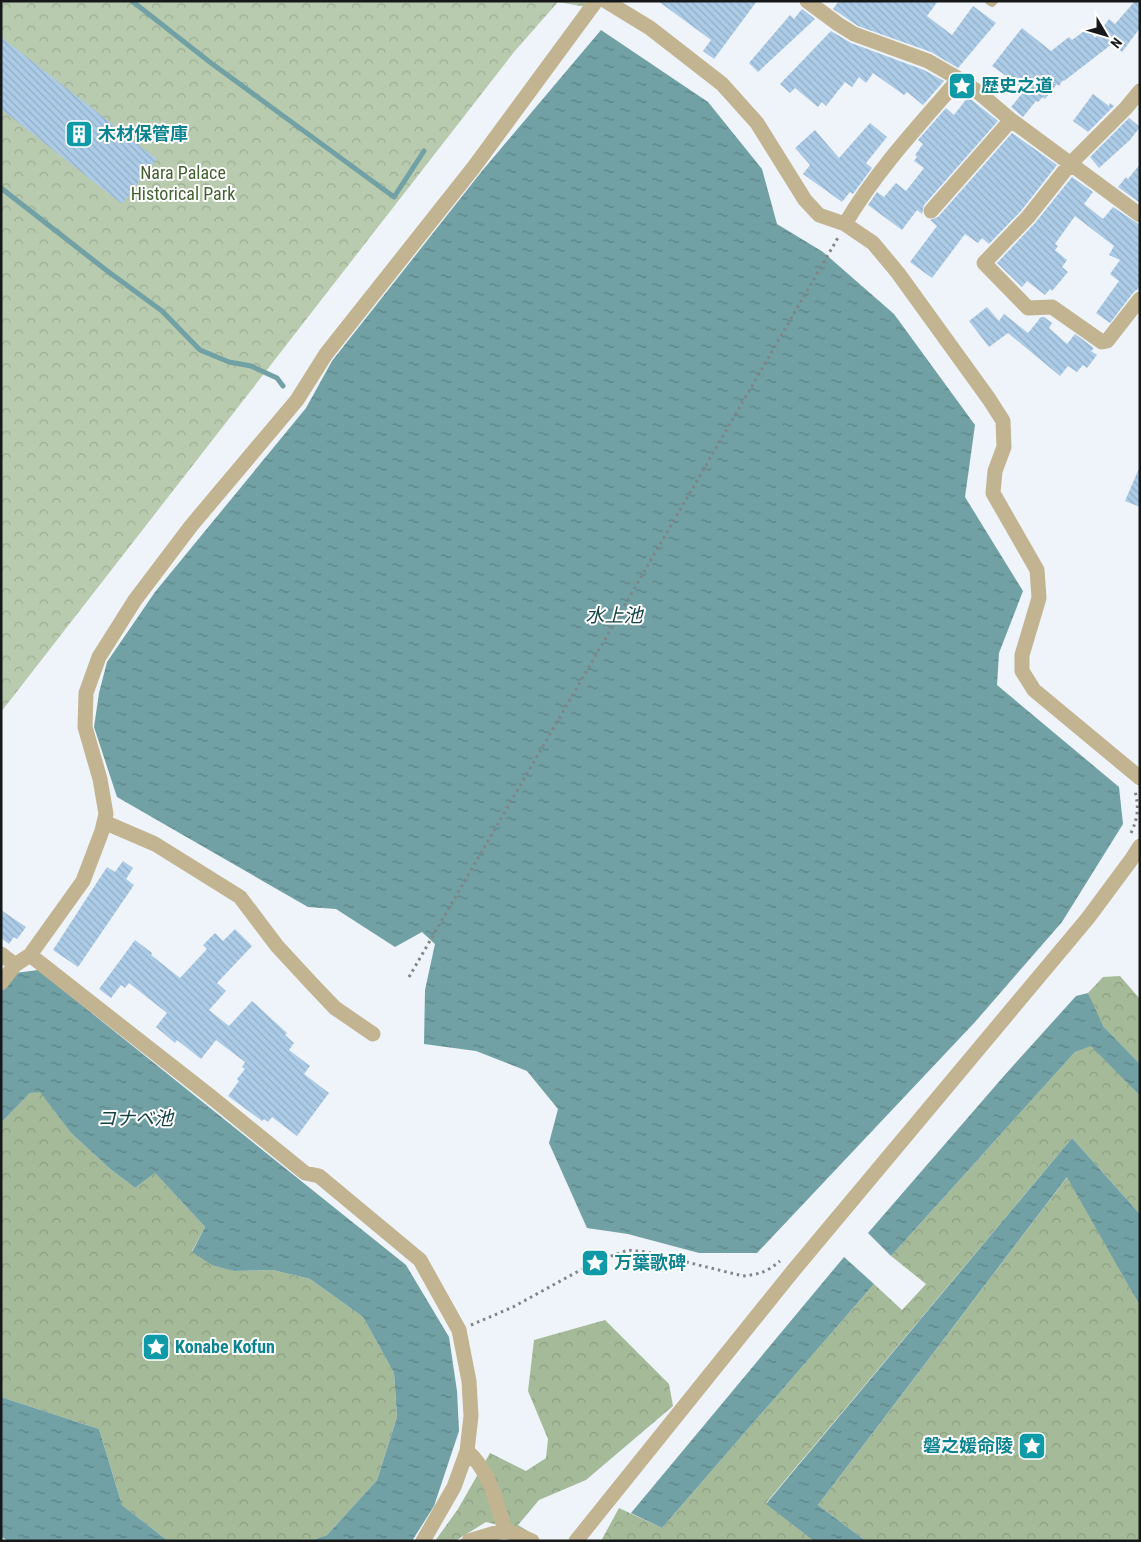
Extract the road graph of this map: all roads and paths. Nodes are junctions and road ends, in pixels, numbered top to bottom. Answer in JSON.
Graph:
{"nodes":[{"id":1,"x":596,"y":1,"type":"edge"},
{"id":2,"x":606,"y":1,"type":"edge"},
{"id":3,"x":807,"y":1,"type":"edge"},
{"id":4,"x":989,"y":1,"type":"edge"},
{"id":5,"x":994,"y":1,"type":"edge"},
{"id":6,"x":959,"y":79,"type":"junction"},
{"id":7,"x":1140,"y":91,"type":"edge"},
{"id":8,"x":1010,"y":120,"type":"junction"},
{"id":9,"x":1070,"y":164,"type":"junction"},
{"id":10,"x":931,"y":212,"type":"dead end"},
{"id":11,"x":1140,"y":215,"type":"edge"},
{"id":12,"x":845,"y":224,"type":"junction"},
{"id":13,"x":1140,"y":299,"type":"edge"},
{"id":14,"x":1137,"y":784,"type":"edge"},
{"id":15,"x":104,"y":822,"type":"junction"},
{"id":16,"x":1135,"y":841,"type":"edge"},
{"id":17,"x":1,"y":954,"type":"edge"},
{"id":18,"x":30,"y":955,"type":"junction"},
{"id":19,"x":15,"y":965,"type":"junction"},
{"id":20,"x":409,"y":978,"type":"dead end"},
{"id":21,"x":1,"y":983,"type":"edge"},
{"id":22,"x":373,"y":1034,"type":"dead end"},
{"id":23,"x":782,"y":1258,"type":"dead end"},
{"id":24,"x":459,"y":1330,"type":"junction"},
{"id":25,"x":467,"y":1451,"type":"junction"},
{"id":26,"x":505,"y":1530,"type":"junction"},
{"id":27,"x":423,"y":1541,"type":"edge"},
{"id":28,"x":469,"y":1541,"type":"edge"},
{"id":29,"x":532,"y":1541,"type":"edge"},
{"id":30,"x":576,"y":1541,"type":"edge"}],
"edges":[{"from":1,"to":15,"type":"street"},
{"from":2,"to":12,"type":"street"},
{"from":3,"to":6,"type":"street"},
{"from":4,"to":5,"type":"lane"},
{"from":6,"to":8,"type":"street"},
{"from":6,"to":12,"type":"street"},
{"from":7,"to":9,"type":"street"},
{"from":8,"to":9,"type":"street"},
{"from":8,"to":10,"type":"street"},
{"from":9,"to":11,"type":"street"},
{"from":9,"to":13,"type":"street"},
{"from":12,"to":14,"type":"street"},
{"from":12,"to":20,"type":"path"},
{"from":14,"to":16,"type":"path"},
{"from":15,"to":18,"type":"street"},
{"from":15,"to":22,"type":"street"},
{"from":16,"to":30,"type":"street"},
{"from":17,"to":19,"type":"street"},
{"from":18,"to":19,"type":"street"},
{"from":18,"to":24,"type":"street"},
{"from":19,"to":21,"type":"street"},
{"from":23,"to":24,"type":"path"},
{"from":24,"to":25,"type":"street"},
{"from":25,"to":26,"type":"street"},
{"from":25,"to":27,"type":"street"},
{"from":26,"to":28,"type":"street"},
{"from":26,"to":29,"type":"street"}]}
